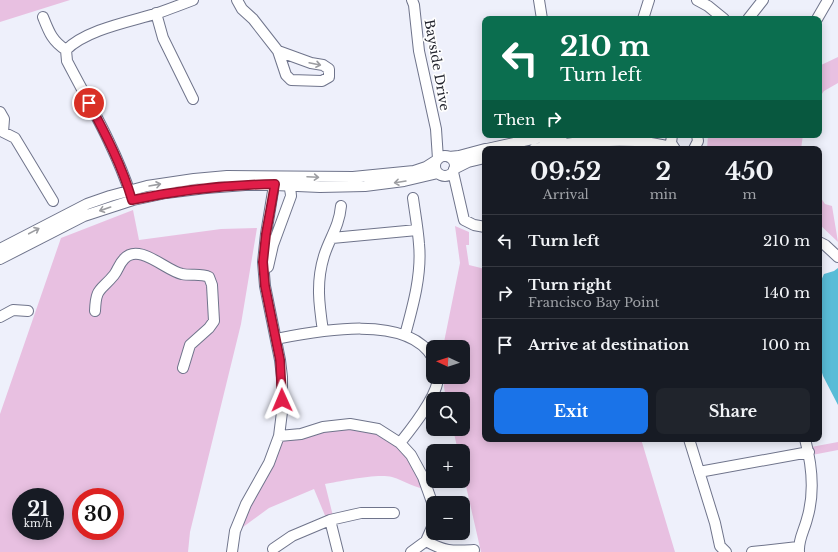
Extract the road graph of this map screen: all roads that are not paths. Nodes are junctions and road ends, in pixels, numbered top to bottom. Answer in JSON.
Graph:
{"nodes":[{"id":1,"x":193,"y":0,"type":"edge"},
{"id":2,"x":237,"y":0,"type":"edge"},
{"id":3,"x":242,"y":0,"type":"edge"},
{"id":4,"x":539,"y":0,"type":"edge"},
{"id":5,"x":649,"y":0,"type":"edge"},
{"id":6,"x":697,"y":0,"type":"edge"},
{"id":7,"x":763,"y":0,"type":"edge"},
{"id":8,"x":828,"y":0,"type":"edge"},
{"id":9,"x":414,"y":2,"type":"edge"},
{"id":10,"x":156,"y":13,"type":"junction"},
{"id":11,"x":542,"y":16,"type":"edge"},
{"id":12,"x":644,"y":16,"type":"edge"},
{"id":13,"x":720,"y":16,"type":"edge"},
{"id":14,"x":750,"y":16,"type":"edge"},
{"id":15,"x":819,"y":16,"type":"edge"},
{"id":16,"x":43,"y":17,"type":"dead end"},
{"id":17,"x":253,"y":20,"type":"junction"},
{"id":18,"x":66,"y":50,"type":"junction"},
{"id":19,"x":278,"y":51,"type":"junction"},
{"id":20,"x":192,"y":99,"type":"dead end"},
{"id":21,"x":0,"y":112,"type":"edge"},
{"id":22,"x":2,"y":136,"type":"edge"},
{"id":23,"x":537,"y":138,"type":"edge"},
{"id":24,"x":500,"y":146,"type":"edge"},
{"id":25,"x":548,"y":146,"type":"edge"},
{"id":26,"x":663,"y":146,"type":"edge"},
{"id":27,"x":482,"y":150,"type":"edge"},
{"id":28,"x":443,"y":158,"type":"junction"},
{"id":29,"x":482,"y":159,"type":"edge"},
{"id":30,"x":447,"y":172,"type":"junction"},
{"id":31,"x":275,"y":180,"type":"junction"},
{"id":32,"x":289,"y":180,"type":"junction"},
{"id":33,"x":131,"y":195,"type":"junction"},
{"id":34,"x":413,"y":198,"type":"dead end"},
{"id":35,"x":53,"y":201,"type":"dead end"},
{"id":36,"x":271,"y":203,"type":"junction"},
{"id":37,"x":341,"y":206,"type":"dead end"},
{"id":38,"x":288,"y":207,"type":"junction"},
{"id":39,"x":482,"y":226,"type":"edge"},
{"id":40,"x":417,"y":230,"type":"junction"},
{"id":41,"x":332,"y":238,"type":"junction"},
{"id":42,"x":822,"y":244,"type":"edge"},
{"id":43,"x":0,"y":249,"type":"edge"},
{"id":44,"x":838,"y":257,"type":"edge"},
{"id":45,"x":0,"y":259,"type":"edge"},
{"id":46,"x":265,"y":286,"type":"junction"},
{"id":47,"x":28,"y":311,"type":"dead end"},
{"id":48,"x":95,"y":311,"type":"dead end"},
{"id":49,"x":0,"y":317,"type":"edge"},
{"id":50,"x":323,"y":331,"type":"junction"},
{"id":51,"x":405,"y":335,"type":"junction"},
{"id":52,"x":276,"y":339,"type":"junction"},
{"id":53,"x":426,"y":350,"type":"edge"},
{"id":54,"x":184,"y":368,"type":"dead end"},
{"id":55,"x":437,"y":384,"type":"edge"},
{"id":56,"x":279,"y":436,"type":"junction"},
{"id":57,"x":690,"y":442,"type":"edge"},
{"id":58,"x":806,"y":442,"type":"edge"},
{"id":59,"x":400,"y":443,"type":"junction"},
{"id":60,"x":808,"y":452,"type":"junction"},
{"id":61,"x":699,"y":472,"type":"junction"},
{"id":62,"x":430,"y":496,"type":"edge"},
{"id":63,"x":394,"y":513,"type":"dead end"},
{"id":64,"x":330,"y":520,"type":"junction"},
{"id":65,"x":426,"y":541,"type":"joint"},
{"id":66,"x":273,"y":549,"type":"dead end"},
{"id":67,"x":474,"y":550,"type":"dead end"},
{"id":68,"x":801,"y":550,"type":"edge"},
{"id":69,"x":722,"y":551,"type":"edge"},
{"id":70,"x":232,"y":552,"type":"edge"},
{"id":71,"x":338,"y":552,"type":"edge"},
{"id":72,"x":411,"y":552,"type":"edge"},
{"id":73,"x":752,"y":552,"type":"edge"}],
"edges":[{"from":1,"to":10,"type":"street"},
{"from":2,"to":17,"type":"street"},
{"from":3,"to":17,"type":"street"},
{"from":4,"to":11,"type":"street"},
{"from":5,"to":12,"type":"street"},
{"from":6,"to":13,"type":"street"},
{"from":7,"to":14,"type":"street"},
{"from":8,"to":15,"type":"street"},
{"from":9,"to":28,"type":"street","name":"Bayside Drive"},
{"from":10,"to":18,"type":"street"},
{"from":10,"to":20,"type":"street"},
{"from":16,"to":18,"type":"street"},
{"from":17,"to":19,"type":"street"},
{"from":18,"to":33,"type":"street"},
{"from":19,"to":19,"type":"street","one_way":true},
{"from":21,"to":22,"type":"street"},
{"from":22,"to":35,"type":"street"},
{"from":23,"to":24,"type":"street"},
{"from":25,"to":26,"type":"street"},
{"from":27,"to":28,"type":"street"},
{"from":28,"to":30,"type":"street"},
{"from":28,"to":30,"type":"street","name":"Bayside Drive"},
{"from":32,"to":28,"type":"street","one_way":true},
{"from":29,"to":30,"type":"street"},
{"from":30,"to":32,"type":"street","one_way":true},
{"from":30,"to":39,"type":"street"},
{"from":31,"to":32,"type":"street"},
{"from":31,"to":33,"type":"street"},
{"from":31,"to":36,"type":"street"},
{"from":32,"to":38,"type":"street"},
{"from":43,"to":33,"type":"street","one_way":true},
{"from":33,"to":45,"type":"street","one_way":true},
{"from":34,"to":40,"type":"street"},
{"from":36,"to":38,"type":"street"},
{"from":36,"to":46,"type":"street"},
{"from":37,"to":41,"type":"street"},
{"from":38,"to":46,"type":"street"},
{"from":40,"to":41,"type":"street"},
{"from":40,"to":51,"type":"street"},
{"from":41,"to":50,"type":"street"},
{"from":42,"to":44,"type":"street"},
{"from":46,"to":52,"type":"street"},
{"from":47,"to":49,"type":"street"},
{"from":48,"to":54,"type":"street"},
{"from":50,"to":51,"type":"street"},
{"from":50,"to":52,"type":"street"},
{"from":51,"to":53,"type":"street"},
{"from":52,"to":56,"type":"street"},
{"from":55,"to":59,"type":"street"},
{"from":56,"to":59,"type":"street"},
{"from":56,"to":70,"type":"street"},
{"from":57,"to":61,"type":"street"},
{"from":58,"to":60,"type":"street"},
{"from":59,"to":62,"type":"street"},
{"from":60,"to":61,"type":"street"},
{"from":60,"to":68,"type":"street"},
{"from":61,"to":69,"type":"street"},
{"from":63,"to":64,"type":"street"},
{"from":64,"to":66,"type":"street"},
{"from":64,"to":71,"type":"street"},
{"from":65,"to":67,"type":"street"},
{"from":65,"to":72,"type":"street"},
{"from":68,"to":73,"type":"street"}]}
